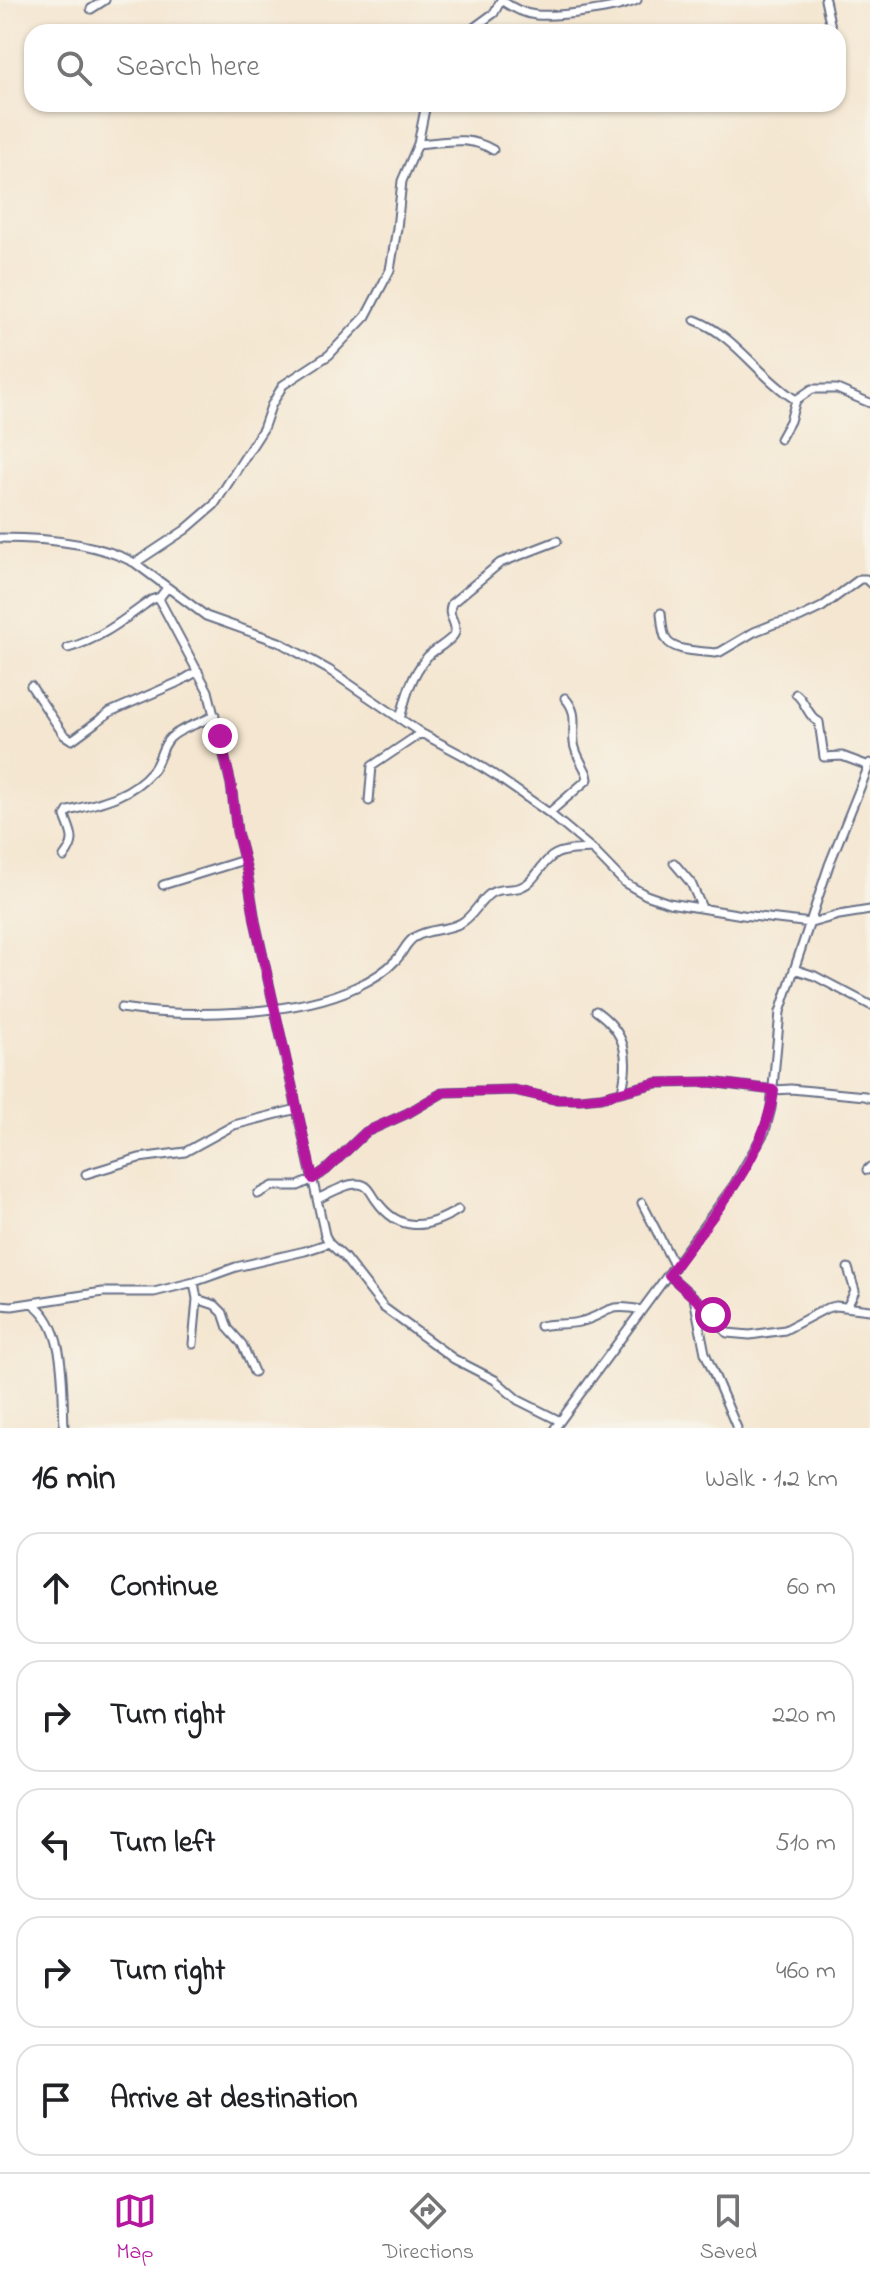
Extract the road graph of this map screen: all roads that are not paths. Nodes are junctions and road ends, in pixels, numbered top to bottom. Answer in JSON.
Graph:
{"nodes":[{"id":1,"x":105,"y":0,"type":"edge"},
{"id":2,"x":501,"y":0,"type":"edge"},
{"id":3,"x":637,"y":0,"type":"edge"},
{"id":4,"x":825,"y":0,"type":"edge"},
{"id":5,"x":91,"y":9,"type":"dead end"},
{"id":6,"x":479,"y":24,"type":"edge"},
{"id":7,"x":830,"y":24,"type":"edge"},
{"id":8,"x":424,"y":112,"type":"edge"},
{"id":9,"x":418,"y":144,"type":"junction"},
{"id":10,"x":493,"y":150,"type":"dead end"},
{"id":11,"x":695,"y":320,"type":"dead end"},
{"id":12,"x":796,"y":400,"type":"junction"},
{"id":13,"x":870,"y":403,"type":"edge"},
{"id":14,"x":780,"y":439,"type":"dead end"},
{"id":15,"x":0,"y":538,"type":"edge"},
{"id":16,"x":557,"y":541,"type":"dead end"},
{"id":17,"x":135,"y":563,"type":"junction"},
{"id":18,"x":870,"y":583,"type":"edge"},
{"id":19,"x":167,"y":588,"type":"junction"},
{"id":20,"x":160,"y":597,"type":"junction"},
{"id":21,"x":661,"y":613,"type":"dead end"},
{"id":22,"x":68,"y":648,"type":"dead end"},
{"id":23,"x":198,"y":671,"type":"junction"},
{"id":24,"x":31,"y":686,"type":"dead end"},
{"id":25,"x":796,"y":694,"type":"dead end"},
{"id":26,"x":565,"y":698,"type":"dead end"},
{"id":27,"x":215,"y":715,"type":"junction"},
{"id":28,"x":400,"y":719,"type":"junction"},
{"id":29,"x":421,"y":733,"type":"junction"},
{"id":30,"x":869,"y":764,"type":"edge"},
{"id":31,"x":369,"y":801,"type":"dead end"},
{"id":32,"x":549,"y":813,"type":"junction"},
{"id":33,"x":592,"y":849,"type":"junction"},
{"id":34,"x":64,"y":857,"type":"dead end"},
{"id":35,"x":244,"y":860,"type":"junction"},
{"id":36,"x":674,"y":863,"type":"dead end"},
{"id":37,"x":163,"y":885,"type":"dead end"},
{"id":38,"x":702,"y":908,"type":"junction"},
{"id":39,"x":870,"y":910,"type":"edge"},
{"id":40,"x":811,"y":923,"type":"junction"},
{"id":41,"x":794,"y":969,"type":"junction"},
{"id":42,"x":870,"y":1005,"type":"edge"},
{"id":43,"x":121,"y":1008,"type":"dead end"},
{"id":44,"x":274,"y":1008,"type":"junction"},
{"id":45,"x":596,"y":1011,"type":"dead end"},
{"id":46,"x":774,"y":1090,"type":"junction"},
{"id":47,"x":622,"y":1091,"type":"junction"},
{"id":48,"x":870,"y":1098,"type":"edge"},
{"id":49,"x":297,"y":1109,"type":"junction"},
{"id":50,"x":86,"y":1174,"type":"dead end"},
{"id":51,"x":313,"y":1179,"type":"junction"},
{"id":52,"x":258,"y":1194,"type":"dead end"},
{"id":53,"x":317,"y":1199,"type":"junction"},
{"id":54,"x":642,"y":1203,"type":"dead end"},
{"id":55,"x":458,"y":1210,"type":"dead end"},
{"id":56,"x":329,"y":1243,"type":"junction"},
{"id":57,"x":675,"y":1267,"type":"junction"},
{"id":58,"x":848,"y":1268,"type":"dead end"},
{"id":59,"x":669,"y":1275,"type":"junction"},
{"id":60,"x":194,"y":1282,"type":"junction"},
{"id":61,"x":694,"y":1298,"type":"junction"},
{"id":62,"x":197,"y":1299,"type":"junction"},
{"id":63,"x":33,"y":1304,"type":"junction"},
{"id":64,"x":0,"y":1305,"type":"edge"},
{"id":65,"x":847,"y":1307,"type":"junction"},
{"id":66,"x":641,"y":1310,"type":"junction"},
{"id":67,"x":870,"y":1310,"type":"edge"},
{"id":68,"x":540,"y":1326,"type":"dead end"},
{"id":69,"x":193,"y":1344,"type":"dead end"},
{"id":70,"x":254,"y":1372,"type":"dead end"},
{"id":71,"x":557,"y":1425,"type":"edge"},
{"id":72,"x":64,"y":1428,"type":"edge"},
{"id":73,"x":737,"y":1428,"type":"edge"}],
"edges":[{"from":1,"to":5,"type":"street"},
{"from":2,"to":3,"type":"street"},
{"from":2,"to":6,"type":"street"},
{"from":4,"to":7,"type":"street"},
{"from":8,"to":9,"type":"street"},
{"from":9,"to":10,"type":"street"},
{"from":9,"to":17,"type":"street"},
{"from":11,"to":12,"type":"street"},
{"from":12,"to":13,"type":"street"},
{"from":12,"to":14,"type":"street"},
{"from":15,"to":17,"type":"street"},
{"from":16,"to":28,"type":"street"},
{"from":17,"to":19,"type":"street"},
{"from":18,"to":21,"type":"street"},
{"from":19,"to":20,"type":"street"},
{"from":19,"to":28,"type":"street"},
{"from":20,"to":22,"type":"street"},
{"from":20,"to":23,"type":"street"},
{"from":23,"to":24,"type":"street"},
{"from":23,"to":27,"type":"street"},
{"from":25,"to":30,"type":"street"},
{"from":26,"to":32,"type":"street"},
{"from":27,"to":34,"type":"street"},
{"from":27,"to":35,"type":"street"},
{"from":28,"to":29,"type":"street"},
{"from":29,"to":31,"type":"street"},
{"from":29,"to":32,"type":"street"},
{"from":30,"to":40,"type":"street"},
{"from":32,"to":33,"type":"street"},
{"from":33,"to":38,"type":"street"},
{"from":33,"to":44,"type":"street"},
{"from":35,"to":37,"type":"street"},
{"from":35,"to":44,"type":"street"},
{"from":36,"to":38,"type":"street"},
{"from":38,"to":40,"type":"street"},
{"from":39,"to":40,"type":"street"},
{"from":40,"to":41,"type":"street"},
{"from":41,"to":42,"type":"street"},
{"from":41,"to":46,"type":"street"},
{"from":43,"to":44,"type":"street"},
{"from":44,"to":49,"type":"street"},
{"from":45,"to":47,"type":"street"},
{"from":46,"to":47,"type":"street"},
{"from":46,"to":48,"type":"street"},
{"from":46,"to":57,"type":"street"},
{"from":47,"to":51,"type":"street"},
{"from":49,"to":50,"type":"street"},
{"from":49,"to":51,"type":"street"},
{"from":51,"to":52,"type":"street"},
{"from":51,"to":53,"type":"street"},
{"from":53,"to":55,"type":"street"},
{"from":53,"to":56,"type":"street"},
{"from":54,"to":57,"type":"street"},
{"from":56,"to":60,"type":"street"},
{"from":56,"to":71,"type":"street"},
{"from":57,"to":59,"type":"street"},
{"from":58,"to":65,"type":"street"},
{"from":59,"to":61,"type":"street"},
{"from":59,"to":66,"type":"street"},
{"from":60,"to":62,"type":"street"},
{"from":60,"to":63,"type":"street"},
{"from":61,"to":65,"type":"street"},
{"from":61,"to":73,"type":"street"},
{"from":62,"to":69,"type":"street"},
{"from":62,"to":70,"type":"street"},
{"from":63,"to":64,"type":"street"},
{"from":63,"to":72,"type":"street"},
{"from":65,"to":67,"type":"street"},
{"from":66,"to":68,"type":"street"},
{"from":66,"to":71,"type":"street"}]}
